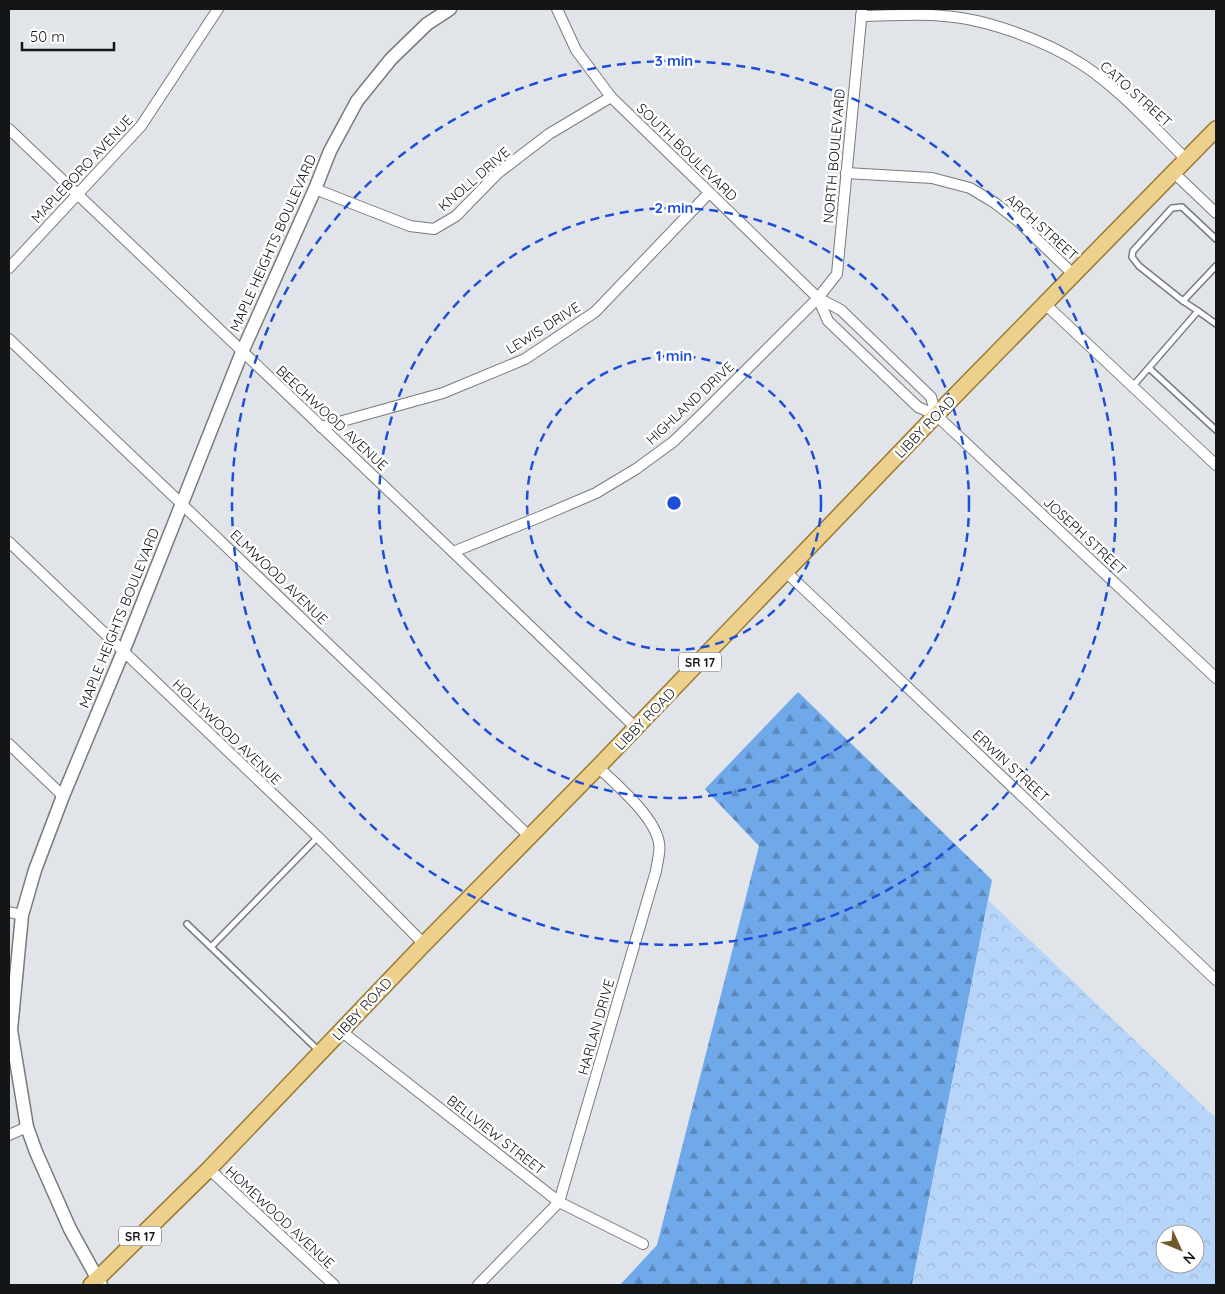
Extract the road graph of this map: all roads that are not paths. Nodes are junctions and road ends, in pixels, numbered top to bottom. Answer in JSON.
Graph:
{"nodes":[{"id":1,"x":218,"y":9,"type":"edge"},
{"id":2,"x":450,"y":9,"type":"edge"},
{"id":3,"x":556,"y":9,"type":"edge"},
{"id":4,"x":861,"y":12,"type":"edge"},
{"id":5,"x":611,"y":97,"type":"junction"},
{"id":6,"x":1216,"y":128,"type":"edge"},
{"id":7,"x":9,"y":129,"type":"edge"},
{"id":8,"x":1186,"y":159,"type":"junction"},
{"id":9,"x":1173,"y":172,"type":"junction"},
{"id":10,"x":846,"y":173,"type":"junction"},
{"id":11,"x":316,"y":189,"type":"junction"},
{"id":12,"x":709,"y":193,"type":"junction"},
{"id":13,"x":77,"y":196,"type":"junction"},
{"id":14,"x":1216,"y":212,"type":"edge"},
{"id":15,"x":1216,"y":239,"type":"edge"},
{"id":16,"x":1216,"y":266,"type":"edge"},
{"id":17,"x":9,"y":268,"type":"edge"},
{"id":18,"x":1073,"y":274,"type":"junction"},
{"id":19,"x":818,"y":298,"type":"junction"},
{"id":20,"x":1183,"y":301,"type":"junction"},
{"id":21,"x":1044,"y":303,"type":"junction"},
{"id":22,"x":1198,"y":311,"type":"junction"},
{"id":23,"x":1216,"y":324,"type":"edge"},
{"id":24,"x":9,"y":338,"type":"edge"},
{"id":25,"x":242,"y":352,"type":"junction"},
{"id":26,"x":1149,"y":368,"type":"junction"},
{"id":27,"x":1133,"y":387,"type":"junction"},
{"id":28,"x":936,"y":415,"type":"junction"},
{"id":29,"x":321,"y":427,"type":"junction"},
{"id":30,"x":1216,"y":430,"type":"edge"},
{"id":31,"x":1216,"y":465,"type":"edge"},
{"id":32,"x":181,"y":503,"type":"junction"},
{"id":33,"x":9,"y":542,"type":"edge"},
{"id":34,"x":453,"y":552,"type":"junction"},
{"id":35,"x":786,"y":572,"type":"junction"},
{"id":36,"x":123,"y":652,"type":"junction"},
{"id":37,"x":1216,"y":678,"type":"edge"},
{"id":38,"x":636,"y":728,"type":"junction"},
{"id":39,"x":9,"y":744,"type":"edge"},
{"id":40,"x":598,"y":767,"type":"junction"},
{"id":41,"x":64,"y":796,"type":"junction"},
{"id":42,"x":529,"y":836,"type":"junction"},
{"id":43,"x":318,"y":837,"type":"junction"},
{"id":44,"x":9,"y":912,"type":"edge"},
{"id":45,"x":22,"y":915,"type":"junction"},
{"id":46,"x":187,"y":924,"type":"dead end"},
{"id":47,"x":424,"y":944,"type":"junction"},
{"id":48,"x":211,"y":947,"type":"junction"},
{"id":49,"x":1216,"y":980,"type":"edge"},
{"id":50,"x":10,"y":1031,"type":"edge"},
{"id":51,"x":341,"y":1031,"type":"junction"},
{"id":52,"x":321,"y":1053,"type":"junction"},
{"id":53,"x":27,"y":1127,"type":"junction"},
{"id":54,"x":9,"y":1135,"type":"edge"},
{"id":55,"x":209,"y":1169,"type":"junction"},
{"id":56,"x":559,"y":1202,"type":"junction"},
{"id":57,"x":643,"y":1244,"type":"dead end"},
{"id":58,"x":97,"y":1283,"type":"edge"},
{"id":59,"x":334,"y":1285,"type":"edge"},
{"id":60,"x":478,"y":1285,"type":"edge"}],
"edges":[{"from":1,"to":13,"type":"street","name":"MAPLEBORO AVENUE"},
{"from":2,"to":11,"type":"street","name":"MAPLE HEIGHTS BOULEVARD"},
{"from":3,"to":5,"type":"street","name":"SOUTH BOULEVARD"},
{"from":4,"to":8,"type":"street","name":"CATO STREET"},
{"from":4,"to":10,"type":"street","name":"NORTH BOULEVARD"},
{"from":5,"to":11,"type":"street","name":"KNOLL DRIVE"},
{"from":5,"to":12,"type":"street","name":"SOUTH BOULEVARD"},
{"from":6,"to":8,"type":"main road","name":"LIBBY ROAD","number":"SR 17"},
{"from":7,"to":13,"type":"street","name":"BEECHWOOD AVENUE"},
{"from":8,"to":9,"type":"main road","name":"LIBBY ROAD","number":"SR 17"},
{"from":9,"to":14,"type":"street"},
{"from":9,"to":18,"type":"main road","name":"LIBBY ROAD","number":"SR 17"},
{"from":10,"to":18,"type":"street","name":"ARCH STREET"},
{"from":10,"to":19,"type":"street","name":"NORTH BOULEVARD"},
{"from":11,"to":25,"type":"street","name":"MAPLE HEIGHTS BOULEVARD"},
{"from":12,"to":19,"type":"street","name":"SOUTH BOULEVARD"},
{"from":12,"to":29,"type":"street","name":"LEWIS DRIVE"},
{"from":13,"to":17,"type":"street","name":"MAPLEBORO AVENUE"},
{"from":13,"to":25,"type":"street","name":"BEECHWOOD AVENUE"},
{"from":15,"to":20,"type":"lane"},
{"from":16,"to":20,"type":"lane"},
{"from":18,"to":21,"type":"main road","name":"LIBBY ROAD","number":"SR 17"},
{"from":19,"to":28,"type":"street","name":"SOUTH BOULEVARD"},
{"from":19,"to":28,"type":"street","name":"SOUTH BOULEVARD"},
{"from":19,"to":34,"type":"street","name":"HIGHLAND DRIVE"},
{"from":20,"to":22,"type":"lane"},
{"from":21,"to":27,"type":"street"},
{"from":21,"to":28,"type":"main road","name":"LIBBY ROAD","number":"SR 17"},
{"from":22,"to":23,"type":"lane"},
{"from":22,"to":26,"type":"lane"},
{"from":24,"to":32,"type":"street","name":"ELMWOOD AVENUE"},
{"from":25,"to":29,"type":"street","name":"BEECHWOOD AVENUE"},
{"from":25,"to":32,"type":"street","name":"MAPLE HEIGHTS BOULEVARD"},
{"from":26,"to":27,"type":"lane"},
{"from":26,"to":30,"type":"lane"},
{"from":27,"to":31,"type":"street"},
{"from":28,"to":35,"type":"main road","name":"LIBBY ROAD","number":"SR 17"},
{"from":28,"to":37,"type":"street","name":"JOSEPH STREET"},
{"from":29,"to":34,"type":"street","name":"BEECHWOOD AVENUE"},
{"from":32,"to":36,"type":"street","name":"MAPLE HEIGHTS BOULEVARD"},
{"from":32,"to":42,"type":"street","name":"ELMWOOD AVENUE"},
{"from":33,"to":36,"type":"street","name":"HOLLYWOOD AVENUE"},
{"from":34,"to":38,"type":"street","name":"BEECHWOOD AVENUE"},
{"from":35,"to":38,"type":"main road","name":"LIBBY ROAD","number":"SR 17"},
{"from":35,"to":49,"type":"street","name":"ERWIN STREET"},
{"from":36,"to":41,"type":"street","name":"MAPLE HEIGHTS BOULEVARD"},
{"from":36,"to":43,"type":"street","name":"HOLLYWOOD AVENUE"},
{"from":38,"to":40,"type":"main road","name":"LIBBY ROAD","number":"SR 17"},
{"from":39,"to":41,"type":"street"},
{"from":40,"to":42,"type":"main road","name":"LIBBY ROAD","number":"SR 17"},
{"from":40,"to":56,"type":"street","name":"HARLAN DRIVE"},
{"from":41,"to":45,"type":"street","name":"MAPLE HEIGHTS BOULEVARD"},
{"from":42,"to":47,"type":"main road","name":"LIBBY ROAD","number":"SR 17"},
{"from":43,"to":47,"type":"street","name":"HOLLYWOOD AVENUE"},
{"from":43,"to":48,"type":"lane"},
{"from":44,"to":45,"type":"street"},
{"from":45,"to":50,"type":"street","name":"MAPLE HEIGHTS BOULEVARD"},
{"from":46,"to":48,"type":"lane"},
{"from":47,"to":51,"type":"main road","name":"LIBBY ROAD","number":"SR 17"},
{"from":48,"to":52,"type":"lane"},
{"from":50,"to":53,"type":"street","name":"MAPLE HEIGHTS BOULEVARD"},
{"from":51,"to":52,"type":"main road","name":"LIBBY ROAD","number":"SR 17"},
{"from":51,"to":56,"type":"street","name":"BELLVIEW STREET"},
{"from":52,"to":55,"type":"main road","name":"LIBBY ROAD","number":"SR 17"},
{"from":53,"to":54,"type":"street"},
{"from":53,"to":58,"type":"street","name":"MAPLE HEIGHTS BOULEVARD"},
{"from":55,"to":58,"type":"main road","name":"LIBBY ROAD","number":"SR 17"},
{"from":55,"to":59,"type":"street","name":"HOMEWOOD AVENUE"},
{"from":56,"to":57,"type":"street","name":"BELLVIEW STREET"},
{"from":56,"to":60,"type":"street","name":"HARLAN DRIVE"}]}
